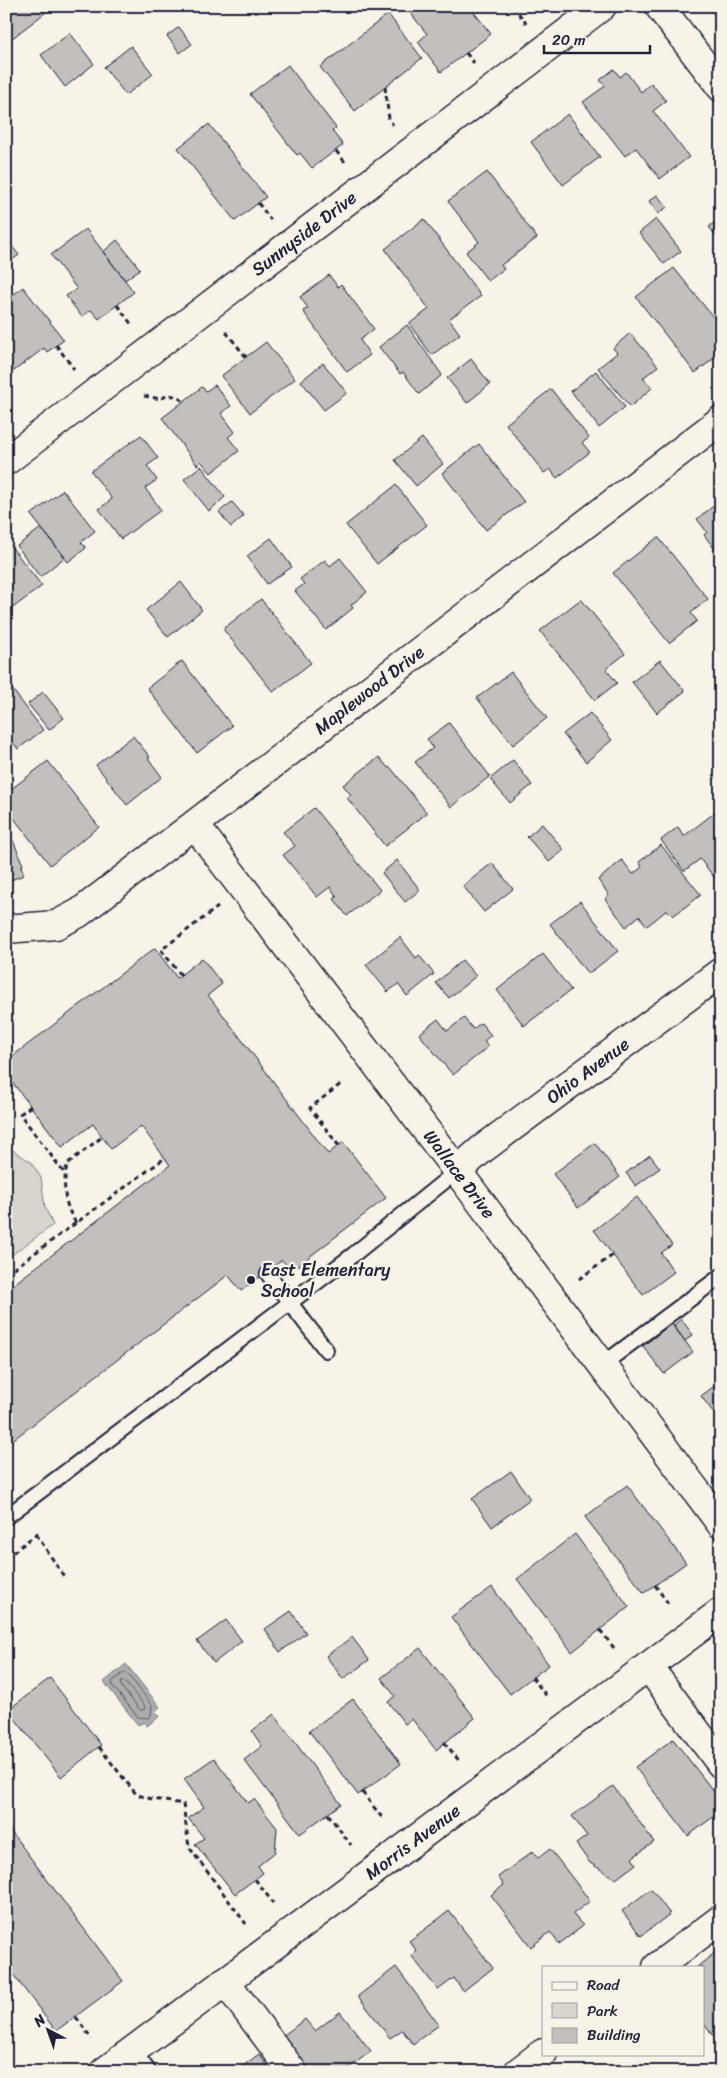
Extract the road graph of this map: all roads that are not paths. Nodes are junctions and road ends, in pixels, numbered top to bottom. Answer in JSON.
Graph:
{"nodes":[{"id":1,"x":602,"y":6,"type":"edge"},
{"id":2,"x":658,"y":6,"type":"edge"},
{"id":3,"x":721,"y":87,"type":"edge"},
{"id":4,"x":721,"y":420,"type":"edge"},
{"id":5,"x":6,"y":461,"type":"edge"},
{"id":6,"x":195,"y":824,"type":"junction"},
{"id":7,"x":6,"y":929,"type":"edge"},
{"id":8,"x":721,"y":972,"type":"edge"},
{"id":9,"x":457,"y":1171,"type":"junction"},
{"id":10,"x":268,"y":1274,"type":"dead end"},
{"id":11,"x":721,"y":1276,"type":"edge"},
{"id":12,"x":290,"y":1302,"type":"junction"},
{"id":13,"x":326,"y":1350,"type":"dead end"},
{"id":14,"x":602,"y":1365,"type":"junction"},
{"id":15,"x":6,"y":1517,"type":"edge"},
{"id":16,"x":721,"y":1524,"type":"edge"},
{"id":17,"x":721,"y":1612,"type":"edge"},
{"id":18,"x":648,"y":1666,"type":"junction"},
{"id":19,"x":721,"y":1764,"type":"edge"},
{"id":20,"x":721,"y":1919,"type":"edge"},
{"id":21,"x":658,"y":1966,"type":"edge"},
{"id":22,"x":225,"y":1981,"type":"junction"},
{"id":23,"x":133,"y":2050,"type":"junction"},
{"id":24,"x":542,"y":2054,"type":"edge"},
{"id":25,"x":104,"y":2072,"type":"edge"},
{"id":26,"x":149,"y":2072,"type":"edge"},
{"id":27,"x":293,"y":2072,"type":"edge"},
{"id":28,"x":518,"y":2072,"type":"edge"}],
"edges":[{"from":1,"to":5,"type":"street","name":"Sunnyside Drive"},
{"from":2,"to":3,"type":"street"},
{"from":4,"to":6,"type":"street","name":"Maplewood Drive"},
{"from":6,"to":7,"type":"street","name":"Maplewood Drive"},
{"from":6,"to":9,"type":"street","name":"Wallace Drive"},
{"from":8,"to":9,"type":"street","name":"Ohio Avenue"},
{"from":9,"to":12,"type":"lane"},
{"from":9,"to":14,"type":"street","name":"Wallace Drive"},
{"from":10,"to":12,"type":"lane"},
{"from":11,"to":14,"type":"lane"},
{"from":12,"to":13,"type":"lane"},
{"from":12,"to":15,"type":"lane"},
{"from":14,"to":16,"type":"street","name":"Wallace Drive"},
{"from":17,"to":18,"type":"street","name":"Morris Avenue"},
{"from":18,"to":19,"type":"street"},
{"from":18,"to":22,"type":"street","name":"Morris Avenue"},
{"from":20,"to":21,"type":"street"},
{"from":22,"to":23,"type":"street","name":"Morris Avenue"},
{"from":22,"to":27,"type":"street"},
{"from":23,"to":25,"type":"street","name":"Morris Avenue"},
{"from":23,"to":26,"type":"lane"},
{"from":24,"to":28,"type":"street"}]}
